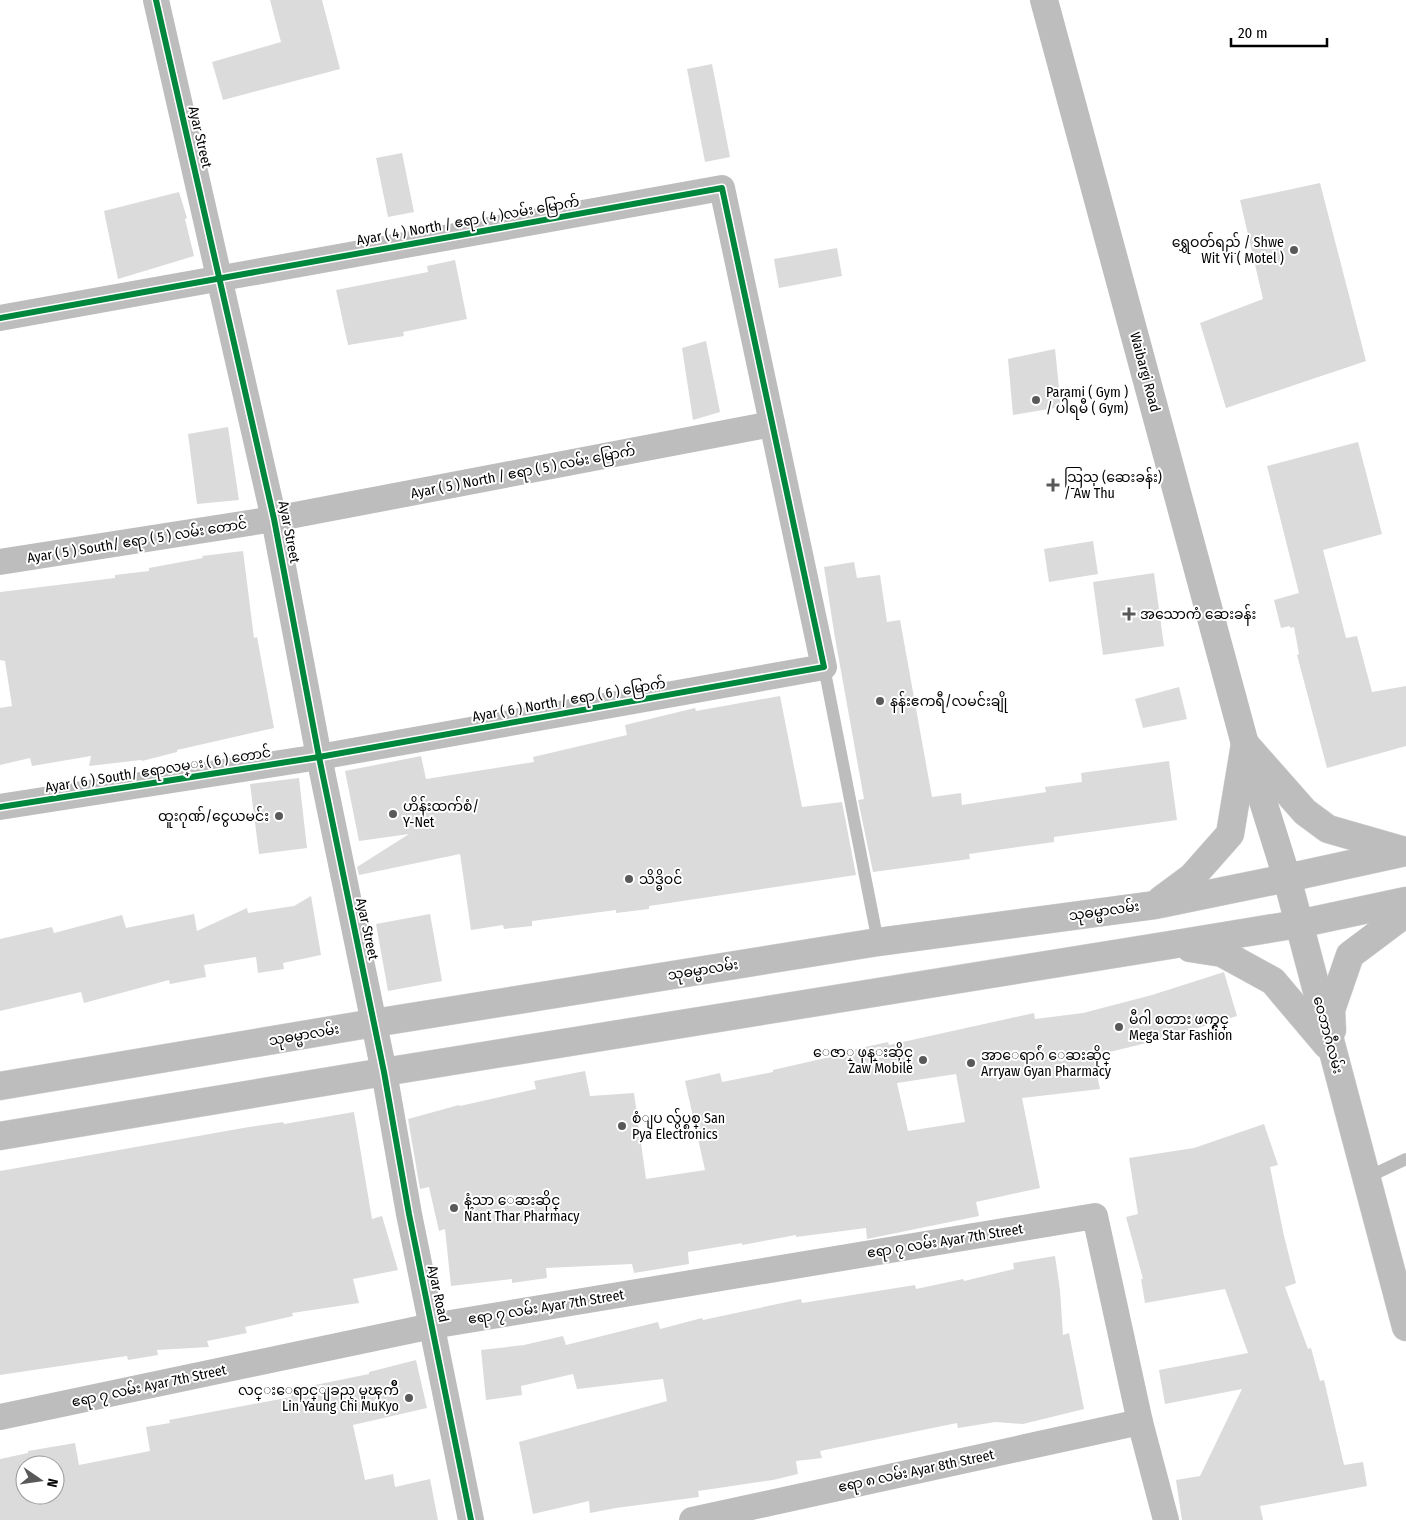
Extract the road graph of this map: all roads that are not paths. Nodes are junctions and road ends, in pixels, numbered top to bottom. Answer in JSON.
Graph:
{"nodes":[{"id":1,"x":156,"y":0,"type":"edge"},
{"id":2,"x":1044,"y":0,"type":"edge"},
{"id":3,"x":219,"y":278,"type":"junction"},
{"id":4,"x":0,"y":318,"type":"edge"},
{"id":5,"x":772,"y":424,"type":"junction"},
{"id":6,"x":274,"y":519,"type":"junction"},
{"id":7,"x":0,"y":562,"type":"edge"},
{"id":8,"x":824,"y":667,"type":"junction"},
{"id":9,"x":1245,"y":744,"type":"junction"},
{"id":10,"x":319,"y":757,"type":"junction"},
{"id":11,"x":0,"y":808,"type":"edge"},
{"id":12,"x":1406,"y":852,"type":"edge"},
{"id":13,"x":1287,"y":878,"type":"junction"},
{"id":14,"x":1406,"y":901,"type":"edge"},
{"id":15,"x":1155,"y":905,"type":"junction"},
{"id":16,"x":1406,"y":913,"type":"edge"},
{"id":17,"x":1298,"y":924,"type":"junction"},
{"id":18,"x":878,"y":942,"type":"junction"},
{"id":19,"x":1170,"y":945,"type":"junction"},
{"id":20,"x":374,"y":1023,"type":"junction"},
{"id":21,"x":1332,"y":1052,"type":"junction"},
{"id":22,"x":384,"y":1072,"type":"junction"},
{"id":23,"x":0,"y":1086,"type":"edge"},
{"id":24,"x":0,"y":1136,"type":"edge"},
{"id":25,"x":1406,"y":1159,"type":"edge"},
{"id":26,"x":1366,"y":1178,"type":"junction"},
{"id":27,"x":432,"y":1326,"type":"junction"},
{"id":28,"x":1406,"y":1327,"type":"edge"},
{"id":29,"x":0,"y":1418,"type":"edge"},
{"id":30,"x":1140,"y":1422,"type":"junction"},
{"id":31,"x":471,"y":1520,"type":"edge"},
{"id":32,"x":692,"y":1520,"type":"edge"},
{"id":33,"x":1166,"y":1520,"type":"edge"}],
"edges":[{"from":1,"to":3,"type":"street","name":"Ayar Street"},
{"from":2,"to":9,"type":"main road","name":"Waibargi Road"},
{"from":3,"to":4,"type":"street","name":"Ayar ( 4 ) North / ဧရာ ( 4 )လမ်း မြောက်"},
{"from":3,"to":5,"type":"street","name":"Ayar ( 4 ) North / ဧရာ ( 4 )လမ်း မြောက်"},
{"from":3,"to":6,"type":"street","name":"Ayar Street"},
{"from":5,"to":6,"type":"street","name":"Ayar ( 5 ) North / ဧရာ ( 5 ) လမ်း မြောက်"},
{"from":5,"to":8,"type":"street"},
{"from":6,"to":7,"type":"street","name":"Ayar ( 5 ) South/ ဧရာ ( 5 ) လမ်း တောင်"},
{"from":6,"to":10,"type":"street","name":"Ayar Street"},
{"from":8,"to":10,"type":"street","name":"Ayar ( 6 ) North / ဧရာ ( 6 ) မြောက်"},
{"from":8,"to":18,"type":"lane"},
{"from":9,"to":12,"type":"main road"},
{"from":9,"to":13,"type":"main road","name":"ဝေဘာဂီလမ်း"},
{"from":9,"to":15,"type":"main road"},
{"from":10,"to":11,"type":"street","name":"Ayar ( 6 ) South/ ဧရာလမ္း ( 6 ) တောင်"},
{"from":10,"to":20,"type":"street","name":"Ayar Street"},
{"from":12,"to":13,"type":"main road","name":"သုဓမ္မာလမ်း"},
{"from":13,"to":15,"type":"main road","name":"သုဓမ္မာလမ်း"},
{"from":13,"to":17,"type":"main road","name":"ဝေဘာဂီလမ်း"},
{"from":14,"to":17,"type":"main road"},
{"from":15,"to":18,"type":"main road","name":"သုဓမ္မာလမ်း"},
{"from":16,"to":21,"type":"main road"},
{"from":17,"to":19,"type":"main road"},
{"from":17,"to":21,"type":"main road","name":"ဝေဘာဂီလမ်း"},
{"from":18,"to":20,"type":"main road","name":"သုဓမ္မာလမ်း"},
{"from":19,"to":21,"type":"main road"},
{"from":19,"to":22,"type":"main road"},
{"from":20,"to":22,"type":"street","name":"Ayar Street"},
{"from":20,"to":23,"type":"main road","name":"သုဓမ္မာလမ်း"},
{"from":21,"to":26,"type":"main road","name":"ဝေဘာဂီလမ်း"},
{"from":22,"to":24,"type":"main road"},
{"from":22,"to":27,"type":"street","name":"Ayar Road"},
{"from":25,"to":26,"type":"lane"},
{"from":26,"to":28,"type":"main road","name":"ဝေဘာဂီလမ်း"},
{"from":27,"to":29,"type":"street","name":"ဧရာ ၇ လမ်း Ayar 7th Street"},
{"from":27,"to":30,"type":"street","name":"ဧရာ ၇ လမ်း Ayar 7th Street"},
{"from":27,"to":31,"type":"street","name":"Ayar Road"},
{"from":30,"to":32,"type":"street","name":"ဧရာ ၈ လမ်း Ayar 8th Street"},
{"from":30,"to":33,"type":"street"}]}
